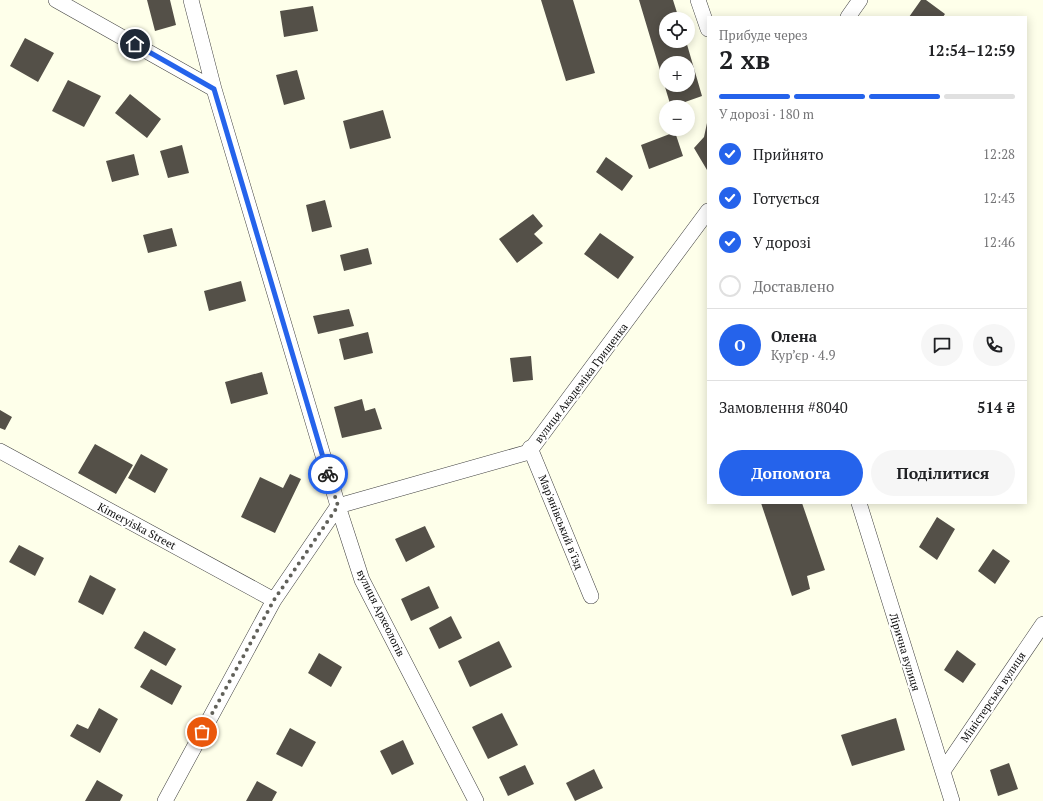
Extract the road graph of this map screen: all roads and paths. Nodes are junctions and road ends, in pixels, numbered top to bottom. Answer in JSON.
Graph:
{"nodes":[{"id":1,"x":56,"y":0,"type":"edge"},
{"id":2,"x":191,"y":0,"type":"edge"},
{"id":3,"x":698,"y":0,"type":"edge"},
{"id":4,"x":860,"y":0,"type":"edge"},
{"id":5,"x":849,"y":16,"type":"edge"},
{"id":6,"x":707,"y":26,"type":"edge"},
{"id":7,"x":214,"y":89,"type":"junction"},
{"id":8,"x":707,"y":212,"type":"edge"},
{"id":9,"x":531,"y":449,"type":"junction"},
{"id":10,"x":0,"y":452,"type":"edge"},
{"id":11,"x":859,"y":504,"type":"edge"},
{"id":12,"x":338,"y":506,"type":"junction"},
{"id":13,"x":591,"y":596,"type":"dead end"},
{"id":14,"x":274,"y":600,"type":"junction"},
{"id":15,"x":1043,"y":624,"type":"edge"},
{"id":16,"x":942,"y":771,"type":"junction"},
{"id":17,"x":165,"y":801,"type":"edge"},
{"id":18,"x":476,"y":801,"type":"edge"},
{"id":19,"x":952,"y":801,"type":"edge"}],
"edges":[{"from":1,"to":7,"type":"street"},
{"from":2,"to":7,"type":"street","name":"вулиця Археологів"},
{"from":3,"to":6,"type":"street"},
{"from":4,"to":5,"type":"street"},
{"from":7,"to":12,"type":"street","name":"вулиця Археологів"},
{"from":8,"to":9,"type":"street","name":"вулиця Академіка Грищенка"},
{"from":9,"to":12,"type":"street","name":"вулиця Академіка Грищенка"},
{"from":9,"to":13,"type":"street","name":"Мар'янівський в'їзд"},
{"from":10,"to":14,"type":"street","name":"Kimeryiska Street"},
{"from":11,"to":16,"type":"street","name":"Лірична вулиця"},
{"from":12,"to":14,"type":"street"},
{"from":12,"to":18,"type":"street","name":"вулиця Археологів"},
{"from":14,"to":17,"type":"street"},
{"from":15,"to":16,"type":"street","name":"Міністерська вулиця"},
{"from":16,"to":19,"type":"street","name":"Лірична вулиця"}]}
